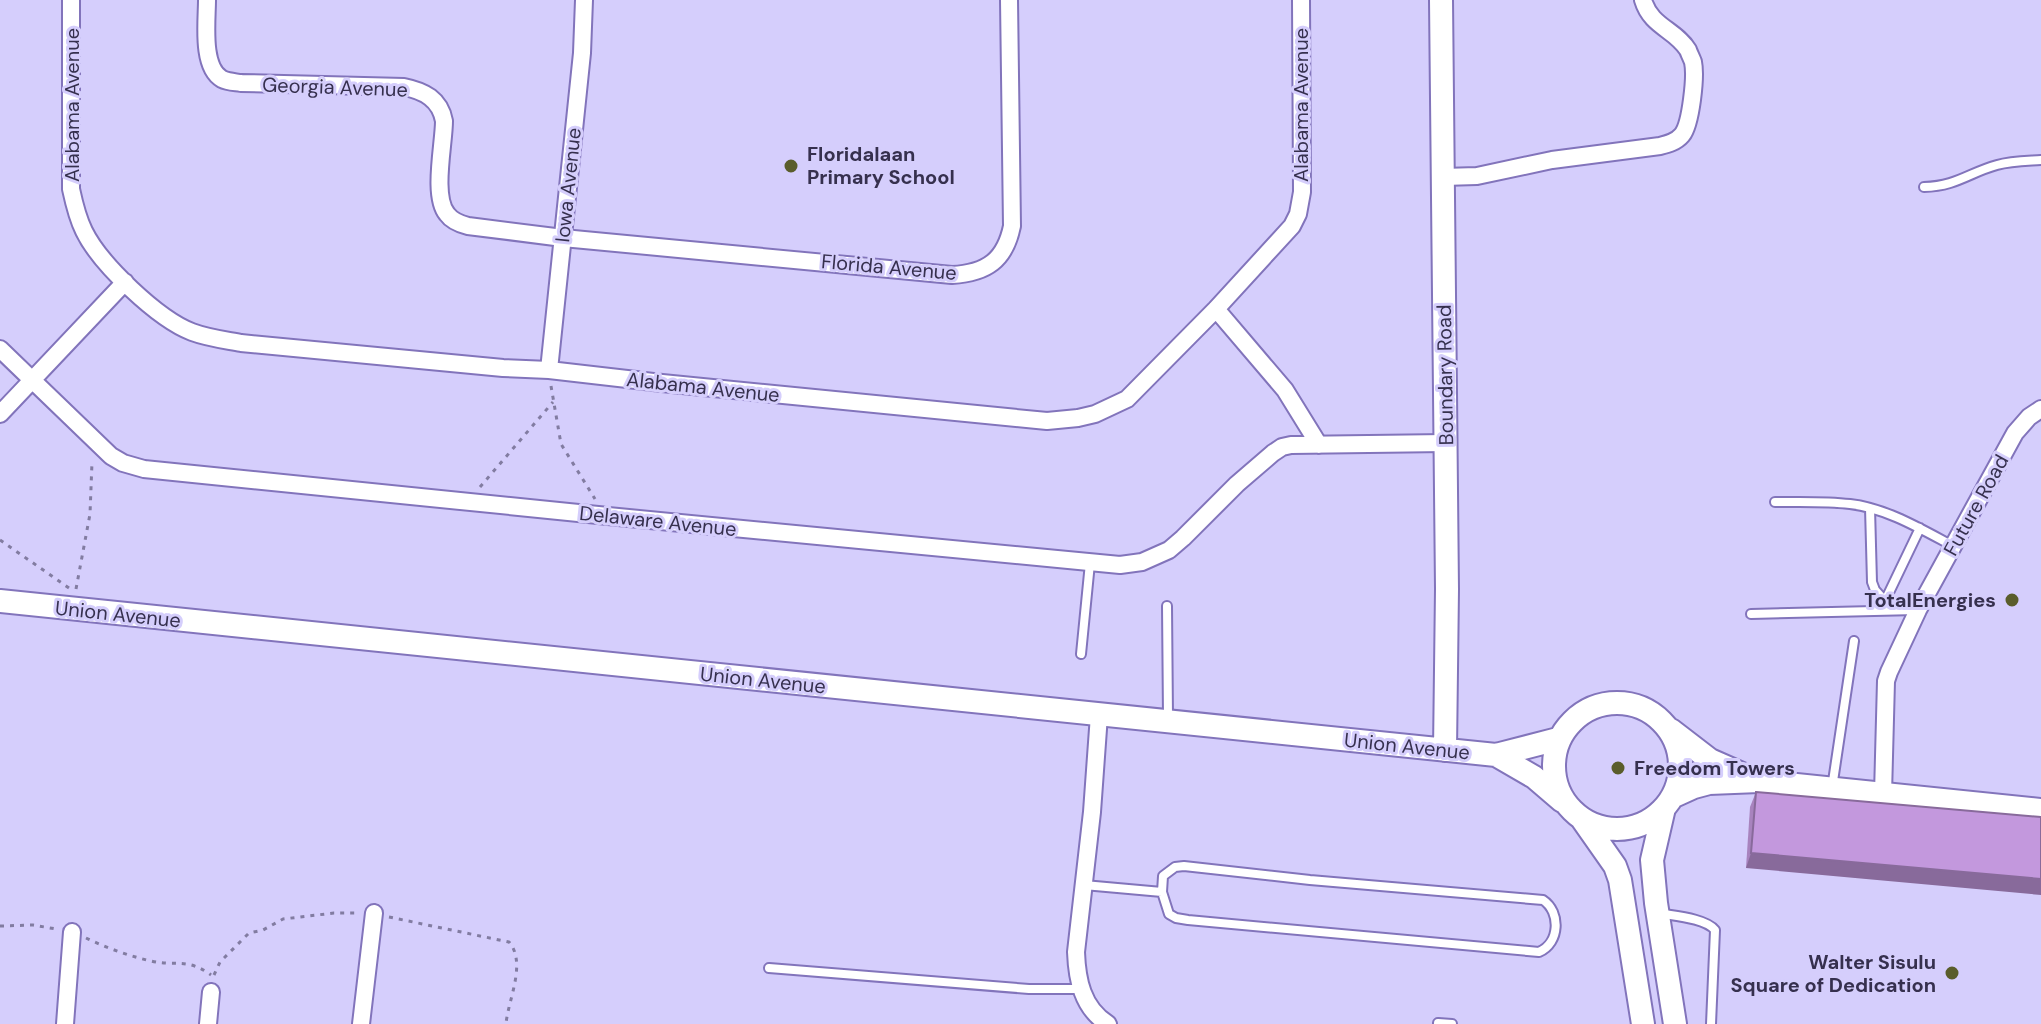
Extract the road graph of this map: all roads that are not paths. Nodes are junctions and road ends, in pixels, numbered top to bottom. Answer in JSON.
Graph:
{"nodes":[{"id":1,"x":71,"y":0,"type":"edge"},
{"id":2,"x":207,"y":0,"type":"edge"},
{"id":3,"x":584,"y":0,"type":"edge"},
{"id":4,"x":1009,"y":0,"type":"edge"},
{"id":5,"x":1301,"y":0,"type":"edge"},
{"id":6,"x":1441,"y":0,"type":"edge"},
{"id":7,"x":1643,"y":0,"type":"edge"},
{"id":8,"x":2041,"y":160,"type":"edge"},
{"id":9,"x":1443,"y":177,"type":"junction"},
{"id":10,"x":1924,"y":187,"type":"dead end"},
{"id":11,"x":563,"y":238,"type":"junction"},
{"id":12,"x":125,"y":282,"type":"junction"},
{"id":13,"x":1216,"y":309,"type":"junction"},
{"id":14,"x":0,"y":349,"type":"edge"},
{"id":15,"x":549,"y":370,"type":"junction"},
{"id":16,"x":32,"y":381,"type":"junction"},
{"id":17,"x":2041,"y":409,"type":"edge"},
{"id":18,"x":0,"y":414,"type":"edge"},
{"id":19,"x":1446,"y":443,"type":"junction"},
{"id":20,"x":1319,"y":445,"type":"junction"},
{"id":21,"x":1775,"y":502,"type":"dead end"},
{"id":22,"x":1870,"y":508,"type":"junction"},
{"id":23,"x":1920,"y":528,"type":"junction"},
{"id":24,"x":1954,"y":546,"type":"junction"},
{"id":25,"x":1090,"y":563,"type":"junction"},
{"id":26,"x":1885,"y":601,"type":"junction"},
{"id":27,"x":0,"y":602,"type":"edge"},
{"id":28,"x":1167,"y":606,"type":"dead end"},
{"id":29,"x":1918,"y":610,"type":"junction"},
{"id":30,"x":1880,"y":611,"type":"junction"},
{"id":31,"x":1751,"y":614,"type":"dead end"},
{"id":32,"x":1854,"y":641,"type":"dead end"},
{"id":33,"x":1081,"y":654,"type":"dead end"},
{"id":34,"x":1099,"y":715,"type":"junction"},
{"id":35,"x":1168,"y":722,"type":"junction"},
{"id":36,"x":1668,"y":727,"type":"junction"},
{"id":37,"x":1558,"y":739,"type":"junction"},
{"id":38,"x":1445,"y":750,"type":"junction"},
{"id":39,"x":1496,"y":755,"type":"junction"},
{"id":40,"x":1759,"y":781,"type":"junction"},
{"id":41,"x":1832,"y":789,"type":"junction"},
{"id":42,"x":1883,"y":794,"type":"junction"},
{"id":43,"x":1668,"y":802,"type":"junction"},
{"id":44,"x":2041,"y":810,"type":"edge"},
{"id":45,"x":1574,"y":812,"type":"junction"},
{"id":46,"x":1084,"y":885,"type":"junction"},
{"id":47,"x":1162,"y":892,"type":"junction"},
{"id":48,"x":374,"y":913,"type":"dead end"},
{"id":49,"x":1657,"y":913,"type":"junction"},
{"id":50,"x":72,"y":932,"type":"road end"},
{"id":51,"x":769,"y":968,"type":"dead end"},
{"id":52,"x":212,"y":984,"type":"road end"},
{"id":53,"x":1081,"y":989,"type":"junction"},
{"id":54,"x":1438,"y":1023,"type":"edge"},
{"id":55,"x":65,"y":1024,"type":"edge"},
{"id":56,"x":208,"y":1024,"type":"edge"},
{"id":57,"x":361,"y":1024,"type":"edge"},
{"id":58,"x":1108,"y":1024,"type":"edge"},
{"id":59,"x":1452,"y":1024,"type":"edge"},
{"id":60,"x":1643,"y":1024,"type":"edge"},
{"id":61,"x":1675,"y":1024,"type":"edge"},
{"id":62,"x":1711,"y":1024,"type":"edge"}],
"edges":[{"from":1,"to":12,"type":"street","name":"Alabama Avenue"},
{"from":2,"to":11,"type":"street","name":"Georgia Avenue"},
{"from":3,"to":11,"type":"street","name":"Iowa Avenue"},
{"from":4,"to":11,"type":"street","name":"Florida Avenue"},
{"from":5,"to":13,"type":"street","name":"Alabama Avenue"},
{"from":6,"to":9,"type":"street","name":"Boundary Road"},
{"from":7,"to":9,"type":"street"},
{"from":8,"to":10,"type":"lane"},
{"from":9,"to":19,"type":"street","name":"Boundary Road"},
{"from":11,"to":15,"type":"street","name":"Iowa Avenue"},
{"from":12,"to":15,"type":"street","name":"Alabama Avenue"},
{"from":12,"to":16,"type":"street"},
{"from":13,"to":15,"type":"street","name":"Alabama Avenue"},
{"from":13,"to":20,"type":"street"},
{"from":14,"to":16,"type":"street","name":"Delaware Avenue"},
{"from":16,"to":18,"type":"street"},
{"from":16,"to":25,"type":"street","name":"Delaware Avenue"},
{"from":17,"to":24,"type":"street","name":"Future Road"},
{"from":19,"to":20,"type":"street","name":"Delaware Avenue"},
{"from":19,"to":38,"type":"street","name":"Boundary Road"},
{"from":20,"to":25,"type":"street","name":"Delaware Avenue"},
{"from":21,"to":22,"type":"lane"},
{"from":22,"to":23,"type":"lane"},
{"from":22,"to":26,"type":"lane"},
{"from":23,"to":24,"type":"lane"},
{"from":23,"to":26,"type":"lane"},
{"from":24,"to":29,"type":"street","name":"Future Road"},
{"from":25,"to":33,"type":"lane"},
{"from":26,"to":30,"type":"lane"},
{"from":27,"to":34,"type":"street","name":"Union Avenue"},
{"from":28,"to":35,"type":"lane"},
{"from":29,"to":30,"type":"lane"},
{"from":29,"to":42,"type":"street","name":"Future Road"},
{"from":30,"to":31,"type":"lane"},
{"from":32,"to":41,"type":"lane"},
{"from":34,"to":35,"type":"street","name":"Union Avenue"},
{"from":34,"to":46,"type":"street"},
{"from":35,"to":38,"type":"street","name":"Union Avenue"},
{"from":36,"to":37,"type":"street"},
{"from":36,"to":40,"type":"street"},
{"from":36,"to":43,"type":"street"},
{"from":37,"to":39,"type":"street","name":"Union Avenue"},
{"from":37,"to":45,"type":"street"},
{"from":38,"to":39,"type":"street","name":"Union Avenue"},
{"from":39,"to":45,"type":"street","name":"Union Avenue"},
{"from":40,"to":41,"type":"street"},
{"from":40,"to":43,"type":"street"},
{"from":41,"to":42,"type":"street"},
{"from":42,"to":44,"type":"street"},
{"from":43,"to":45,"type":"street"},
{"from":43,"to":49,"type":"street"},
{"from":45,"to":60,"type":"street"},
{"from":46,"to":47,"type":"lane"},
{"from":46,"to":53,"type":"street"},
{"from":47,"to":47,"type":"lane"},
{"from":48,"to":57,"type":"street"},
{"from":49,"to":61,"type":"street"},
{"from":49,"to":62,"type":"lane"},
{"from":50,"to":55,"type":"street"},
{"from":51,"to":53,"type":"lane"},
{"from":52,"to":56,"type":"street"},
{"from":53,"to":58,"type":"street"},
{"from":54,"to":59,"type":"lane"}]}
